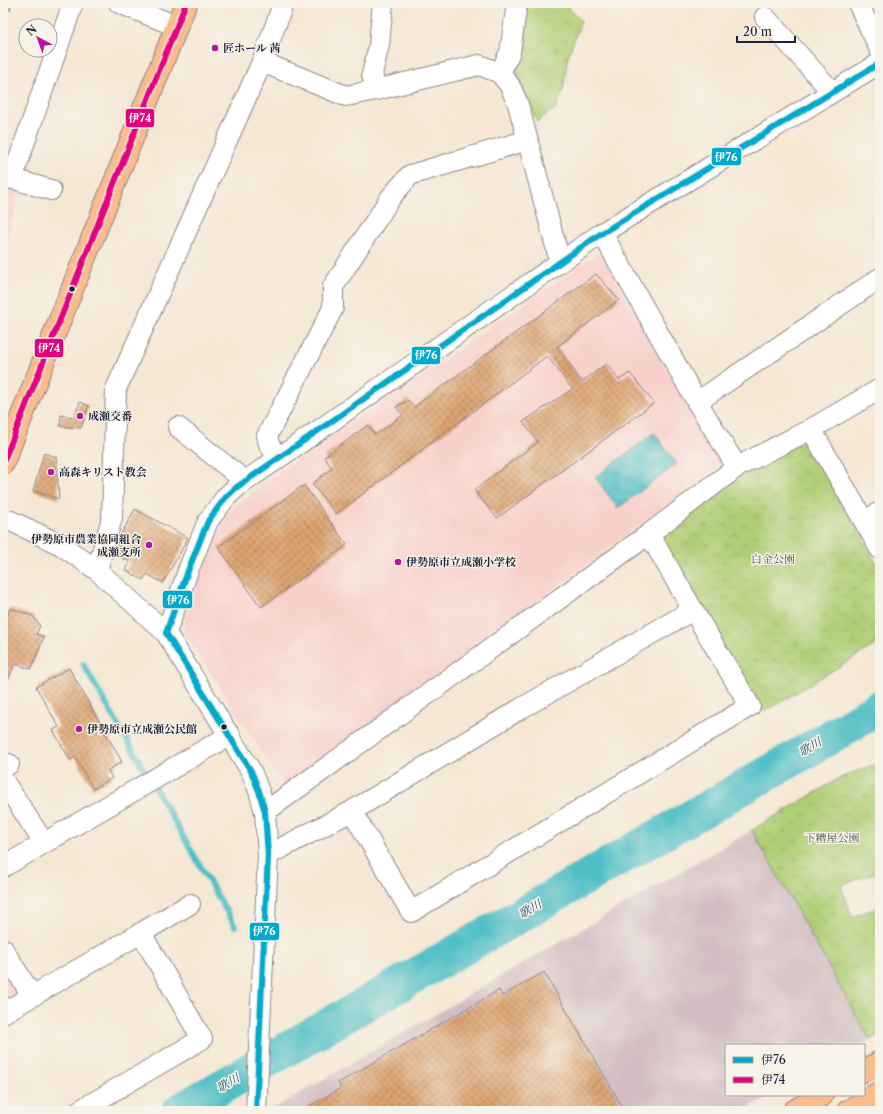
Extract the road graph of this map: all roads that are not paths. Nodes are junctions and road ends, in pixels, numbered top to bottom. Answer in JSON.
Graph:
{"nodes":[{"id":1,"x":73,"y":3,"type":"edge"},
{"id":2,"x":119,"y":3,"type":"edge"},
{"id":3,"x":186,"y":3,"type":"edge"},
{"id":4,"x":282,"y":3,"type":"edge"},
{"id":5,"x":383,"y":3,"type":"edge"},
{"id":6,"x":517,"y":3,"type":"edge"},
{"id":7,"x":858,"y":3,"type":"edge"},
{"id":8,"x":765,"y":18,"type":"dead end"},
{"id":9,"x":176,"y":26,"type":"junction"},
{"id":10,"x":880,"y":50,"type":"edge"},
{"id":11,"x":262,"y":62,"type":"junction"},
{"id":12,"x":880,"y":63,"type":"edge"},
{"id":13,"x":500,"y":73,"type":"junction"},
{"id":14,"x":376,"y":90,"type":"junction"},
{"id":15,"x":832,"y":92,"type":"junction"},
{"id":16,"x":528,"y":140,"type":"junction"},
{"id":17,"x":8,"y":177,"type":"edge"},
{"id":18,"x":51,"y":190,"type":"dead end"},
{"id":19,"x":602,"y":233,"type":"junction"},
{"id":20,"x":560,"y":262,"type":"junction"},
{"id":21,"x":880,"y":278,"type":"edge"},
{"id":22,"x":880,"y":389,"type":"edge"},
{"id":23,"x":697,"y":402,"type":"junction"},
{"id":24,"x":186,"y":428,"type":"dead end"},
{"id":25,"x":811,"y":429,"type":"junction"},
{"id":26,"x":278,"y":458,"type":"junction"},
{"id":27,"x":3,"y":463,"type":"edge"},
{"id":28,"x":737,"y":467,"type":"junction"},
{"id":29,"x":245,"y":481,"type":"junction"},
{"id":30,"x":872,"y":517,"type":"edge"},
{"id":31,"x":11,"y":521,"type":"dead end"},
{"id":32,"x":649,"y":534,"type":"junction"},
{"id":33,"x":880,"y":549,"type":"edge"},
{"id":34,"x":97,"y":570,"type":"junction"},
{"id":35,"x":693,"y":610,"type":"junction"},
{"id":36,"x":166,"y":633,"type":"junction"},
{"id":37,"x":230,"y":735,"type":"junction"},
{"id":38,"x":5,"y":770,"type":"edge"},
{"id":39,"x":352,"y":811,"type":"junction"},
{"id":40,"x":265,"y":812,"type":"junction"},
{"id":41,"x":44,"y":843,"type":"junction"},
{"id":42,"x":268,"y":855,"type":"junction"},
{"id":43,"x":3,"y":867,"type":"edge"},
{"id":44,"x":190,"y":904,"type":"dead end"},
{"id":45,"x":141,"y":933,"type":"junction"},
{"id":46,"x":3,"y":949,"type":"edge"},
{"id":47,"x":32,"y":996,"type":"junction"},
{"id":48,"x":3,"y":1013,"type":"edge"},
{"id":49,"x":880,"y":1062,"type":"edge"},
{"id":50,"x":865,"y":1070,"type":"edge"},
{"id":51,"x":880,"y":1092,"type":"edge"},
{"id":52,"x":820,"y":1096,"type":"edge"},
{"id":53,"x":79,"y":1111,"type":"edge"},
{"id":54,"x":256,"y":1111,"type":"edge"},
{"id":55,"x":794,"y":1111,"type":"edge"},
{"id":56,"x":848,"y":1111,"type":"edge"}],
"edges":[{"from":1,"to":17,"type":"street"},
{"from":2,"to":9,"type":"street"},
{"from":3,"to":9,"type":"main road"},
{"from":4,"to":11,"type":"street"},
{"from":5,"to":14,"type":"street"},
{"from":6,"to":13,"type":"street"},
{"from":7,"to":10,"type":"street"},
{"from":8,"to":15,"type":"street"},
{"from":9,"to":27,"type":"main road"},
{"from":11,"to":14,"type":"street"},
{"from":11,"to":34,"type":"street"},
{"from":12,"to":15,"type":"street"},
{"from":13,"to":14,"type":"street"},
{"from":13,"to":16,"type":"street"},
{"from":15,"to":19,"type":"street"},
{"from":16,"to":20,"type":"street"},
{"from":16,"to":26,"type":"street"},
{"from":17,"to":18,"type":"street"},
{"from":19,"to":20,"type":"street"},
{"from":19,"to":23,"type":"street"},
{"from":20,"to":26,"type":"street"},
{"from":21,"to":23,"type":"street"},
{"from":22,"to":25,"type":"street"},
{"from":23,"to":28,"type":"street"},
{"from":24,"to":29,"type":"street"},
{"from":25,"to":28,"type":"street"},
{"from":25,"to":30,"type":"street"},
{"from":26,"to":29,"type":"street"},
{"from":28,"to":32,"type":"street"},
{"from":29,"to":36,"type":"street"},
{"from":30,"to":33,"type":"street"},
{"from":31,"to":34,"type":"street"},
{"from":32,"to":35,"type":"street"},
{"from":32,"to":40,"type":"street"},
{"from":34,"to":36,"type":"street"},
{"from":35,"to":39,"type":"street"},
{"from":35,"to":39,"type":"street"},
{"from":36,"to":37,"type":"street"},
{"from":37,"to":40,"type":"street"},
{"from":37,"to":41,"type":"street"},
{"from":38,"to":41,"type":"street"},
{"from":39,"to":42,"type":"street"},
{"from":40,"to":42,"type":"street"},
{"from":41,"to":43,"type":"street"},
{"from":42,"to":54,"type":"street"},
{"from":44,"to":45,"type":"street"},
{"from":45,"to":47,"type":"street"},
{"from":45,"to":53,"type":"street"},
{"from":46,"to":47,"type":"street"},
{"from":47,"to":48,"type":"street"},
{"from":49,"to":50,"type":"main road"},
{"from":51,"to":56,"type":"main road"},
{"from":52,"to":55,"type":"main road"}]}
